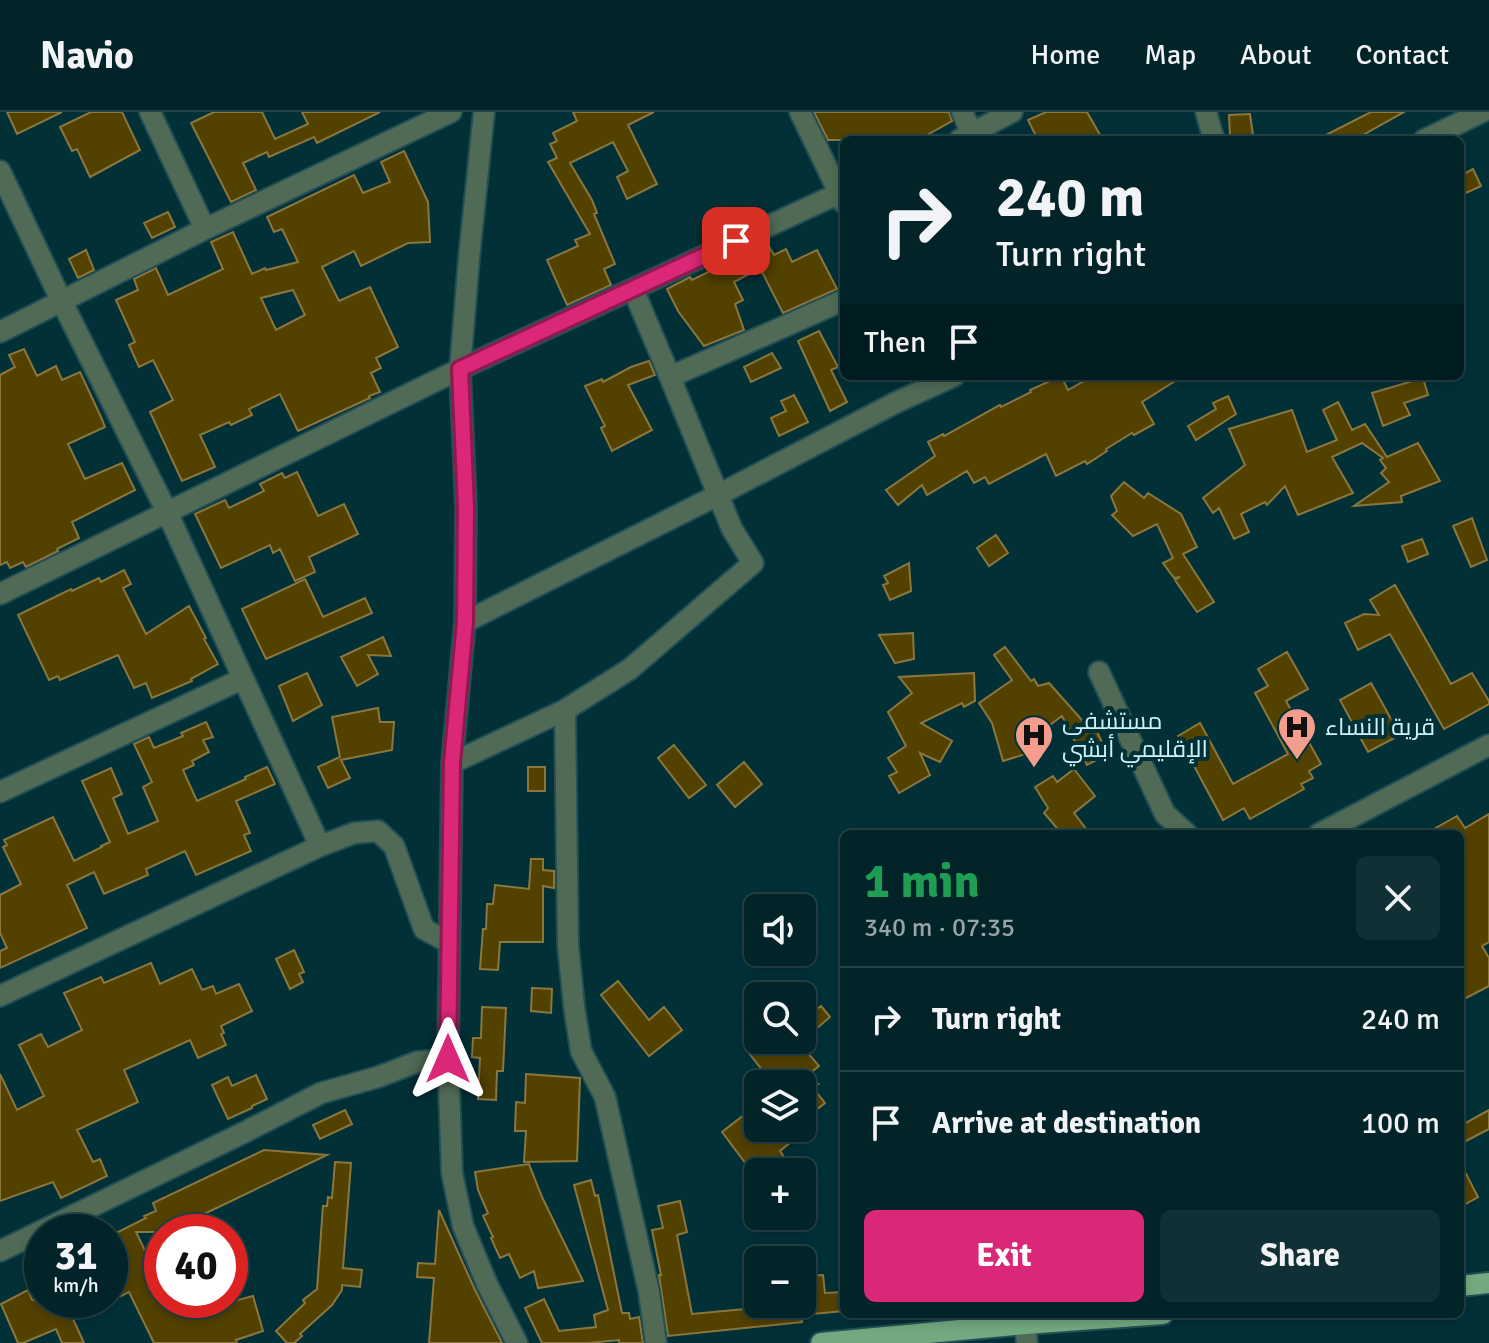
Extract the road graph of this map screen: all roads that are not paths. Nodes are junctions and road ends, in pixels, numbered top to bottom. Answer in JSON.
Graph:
{"nodes":[{"id":1,"x":150,"y":112,"type":"edge"},
{"id":2,"x":451,"y":112,"type":"edge"},
{"id":3,"x":484,"y":112,"type":"edge"},
{"id":4,"x":800,"y":112,"type":"edge"},
{"id":5,"x":962,"y":112,"type":"edge"},
{"id":6,"x":1012,"y":112,"type":"edge"},
{"id":7,"x":1206,"y":112,"type":"edge"},
{"id":8,"x":1482,"y":112,"type":"edge"},
{"id":9,"x":968,"y":136,"type":"edge"},
{"id":10,"x":972,"y":136,"type":"edge"},
{"id":11,"x":1213,"y":136,"type":"edge"},
{"id":12,"x":1432,"y":136,"type":"edge"},
{"id":13,"x":0,"y":171,"type":"edge"},
{"id":14,"x":840,"y":192,"type":"edge"},
{"id":15,"x":840,"y":197,"type":"edge"},
{"id":16,"x":205,"y":229,"type":"junction"},
{"id":17,"x":633,"y":289,"type":"junction"},
{"id":18,"x":62,"y":302,"type":"junction"},
{"id":19,"x":840,"y":302,"type":"edge"},
{"id":20,"x":0,"y":332,"type":"edge"},
{"id":21,"x":460,"y":369,"type":"junction"},
{"id":22,"x":670,"y":377,"type":"junction"},
{"id":23,"x":930,"y":381,"type":"edge"},
{"id":24,"x":718,"y":495,"type":"junction"},
{"id":25,"x":167,"y":512,"type":"junction"},
{"id":26,"x":0,"y":594,"type":"edge"},
{"id":27,"x":465,"y":622,"type":"junction"},
{"id":28,"x":1099,"y":672,"type":"dead end"},
{"id":29,"x":242,"y":679,"type":"junction"},
{"id":30,"x":565,"y":710,"type":"junction"},
{"id":31,"x":1489,"y":745,"type":"edge"},
{"id":32,"x":452,"y":763,"type":"junction"},
{"id":33,"x":0,"y":792,"type":"edge"},
{"id":34,"x":1183,"y":830,"type":"edge"},
{"id":35,"x":1327,"y":830,"type":"edge"},
{"id":36,"x":320,"y":846,"type":"junction"},
{"id":37,"x":448,"y":942,"type":"junction"},
{"id":38,"x":0,"y":996,"type":"edge"},
{"id":39,"x":448,"y":1059,"type":"junction"},
{"id":40,"x":0,"y":1251,"type":"edge"},
{"id":41,"x":1489,"y":1283,"type":"edge"},
{"id":42,"x":1464,"y":1286,"type":"edge"},
{"id":43,"x":1136,"y":1318,"type":"edge"},
{"id":44,"x":1026,"y":1334,"type":"edge"},
{"id":45,"x":860,"y":1341,"type":"edge"},
{"id":46,"x":517,"y":1343,"type":"edge"},
{"id":47,"x":656,"y":1343,"type":"edge"},
{"id":48,"x":821,"y":1343,"type":"edge"}],
"edges":[{"from":1,"to":16,"type":"street"},
{"from":2,"to":16,"type":"street"},
{"from":3,"to":21,"type":"street"},
{"from":4,"to":14,"type":"street"},
{"from":5,"to":9,"type":"street"},
{"from":6,"to":10,"type":"street"},
{"from":7,"to":11,"type":"street"},
{"from":8,"to":12,"type":"street"},
{"from":13,"to":18,"type":"street"},
{"from":15,"to":17,"type":"street"},
{"from":16,"to":18,"type":"street"},
{"from":17,"to":21,"type":"street"},
{"from":17,"to":22,"type":"street"},
{"from":18,"to":20,"type":"street"},
{"from":18,"to":25,"type":"street"},
{"from":19,"to":22,"type":"street"},
{"from":21,"to":25,"type":"street"},
{"from":21,"to":27,"type":"street"},
{"from":22,"to":24,"type":"street"},
{"from":23,"to":24,"type":"street"},
{"from":24,"to":27,"type":"street"},
{"from":24,"to":30,"type":"street"},
{"from":25,"to":26,"type":"street"},
{"from":25,"to":29,"type":"street"},
{"from":27,"to":32,"type":"street"},
{"from":28,"to":34,"type":"street"},
{"from":29,"to":33,"type":"street"},
{"from":29,"to":36,"type":"street"},
{"from":30,"to":32,"type":"street"},
{"from":30,"to":47,"type":"street"},
{"from":31,"to":35,"type":"street"},
{"from":32,"to":37,"type":"street"},
{"from":36,"to":37,"type":"street"},
{"from":36,"to":38,"type":"street"},
{"from":37,"to":39,"type":"street"},
{"from":39,"to":40,"type":"street"},
{"from":39,"to":46,"type":"street"},
{"from":41,"to":42,"type":"main road"},
{"from":43,"to":44,"type":"main road"},
{"from":44,"to":45,"type":"main road"},
{"from":45,"to":48,"type":"main road"}]}
